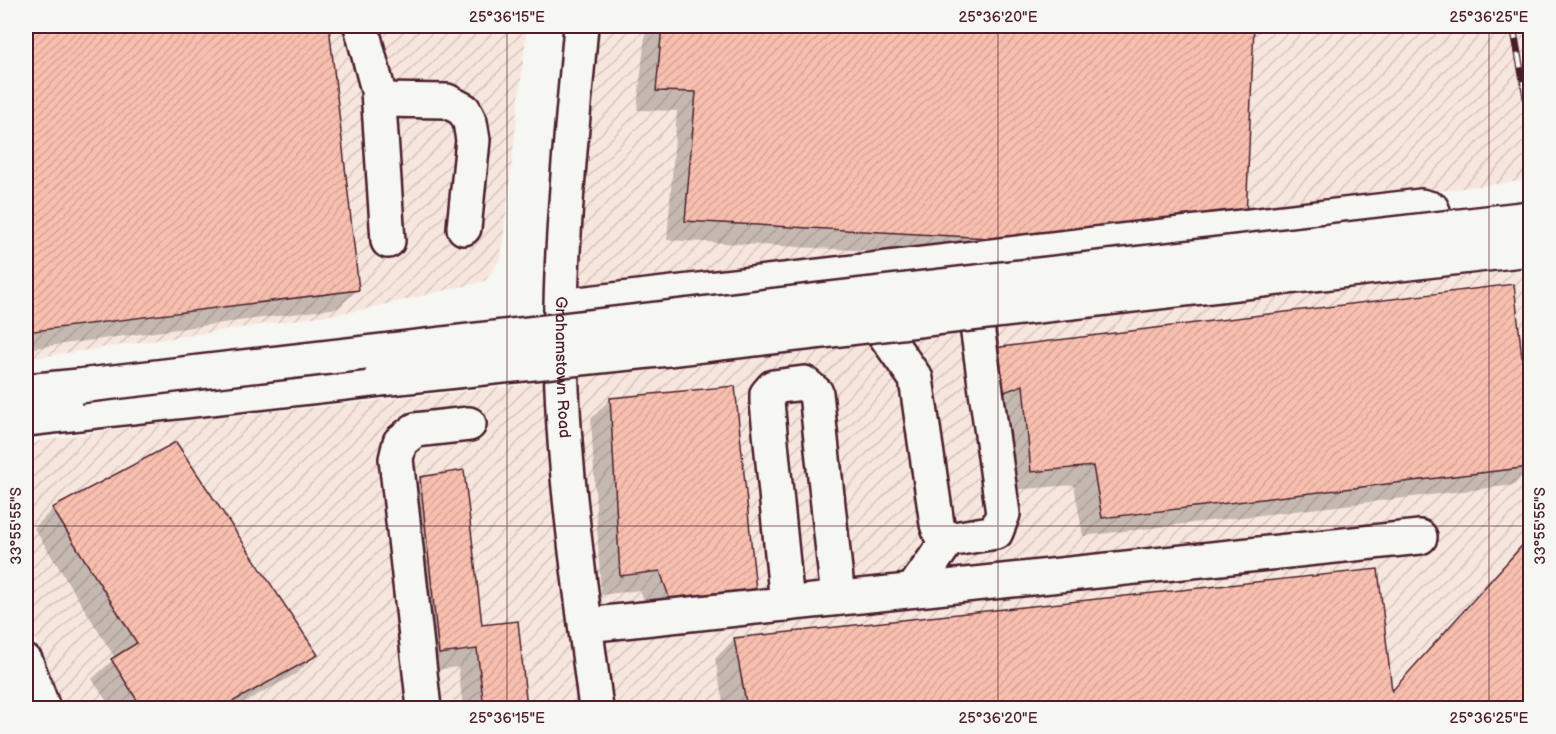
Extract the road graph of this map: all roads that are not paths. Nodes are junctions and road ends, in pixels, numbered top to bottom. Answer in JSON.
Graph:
{"nodes":[{"id":1,"x":361,"y":26,"type":"edge"},
{"id":2,"x":581,"y":26,"type":"edge"},
{"id":3,"x":379,"y":100,"type":"junction"},
{"id":4,"x":1530,"y":218,"type":"edge"},
{"id":5,"x":464,"y":228,"type":"dead end"},
{"id":6,"x":388,"y":241,"type":"dead end"},
{"id":7,"x":1530,"y":249,"type":"edge"},
{"id":8,"x":561,"y":306,"type":"junction"},
{"id":9,"x":977,"y":326,"type":"junction"},
{"id":10,"x":885,"y":334,"type":"junction"},
{"id":11,"x":562,"y":370,"type":"junction"},
{"id":12,"x":26,"y":391,"type":"edge"},
{"id":13,"x":76,"y":404,"type":"junction"},
{"id":14,"x":26,"y":418,"type":"edge"},
{"id":15,"x":469,"y":424,"type":"dead end"},
{"id":16,"x":26,"y":436,"type":"edge"},
{"id":17,"x":1420,"y":537,"type":"dead end"},
{"id":18,"x":948,"y":540,"type":"junction"},
{"id":19,"x":913,"y":590,"type":"junction"},
{"id":20,"x":838,"y":598,"type":"junction"},
{"id":21,"x":787,"y":604,"type":"junction"},
{"id":22,"x":586,"y":625,"type":"junction"},
{"id":23,"x":26,"y":662,"type":"edge"},
{"id":24,"x":43,"y":708,"type":"edge"},
{"id":25,"x":424,"y":708,"type":"edge"},
{"id":26,"x":596,"y":708,"type":"edge"}],
"edges":[{"from":1,"to":3,"type":"main road"},
{"from":2,"to":8,"type":"main road","name":"Grahamstown Road"},
{"from":3,"to":5,"type":"main road"},
{"from":3,"to":6,"type":"main road"},
{"from":4,"to":13,"type":"main road","bridge":true},
{"from":7,"to":13,"type":"main road","bridge":true},
{"from":8,"to":9,"type":"main road"},
{"from":8,"to":11,"type":"main road","name":"Grahamstown Road"},
{"from":9,"to":10,"type":"main road"},
{"from":9,"to":18,"type":"main road"},
{"from":10,"to":11,"type":"main road"},
{"from":10,"to":18,"type":"main road"},
{"from":11,"to":22,"type":"main road","name":"Grahamstown Road"},
{"from":12,"to":13,"type":"main road"},
{"from":13,"to":14,"type":"main road"},
{"from":13,"to":16,"type":"main road"},
{"from":15,"to":25,"type":"main road"},
{"from":17,"to":19,"type":"main road"},
{"from":18,"to":19,"type":"main road"},
{"from":19,"to":20,"type":"main road"},
{"from":20,"to":21,"type":"main road"},
{"from":20,"to":21,"type":"main road"},
{"from":21,"to":22,"type":"main road"},
{"from":22,"to":26,"type":"main road","name":"Grahamstown Road"},
{"from":23,"to":24,"type":"main road"}]}
